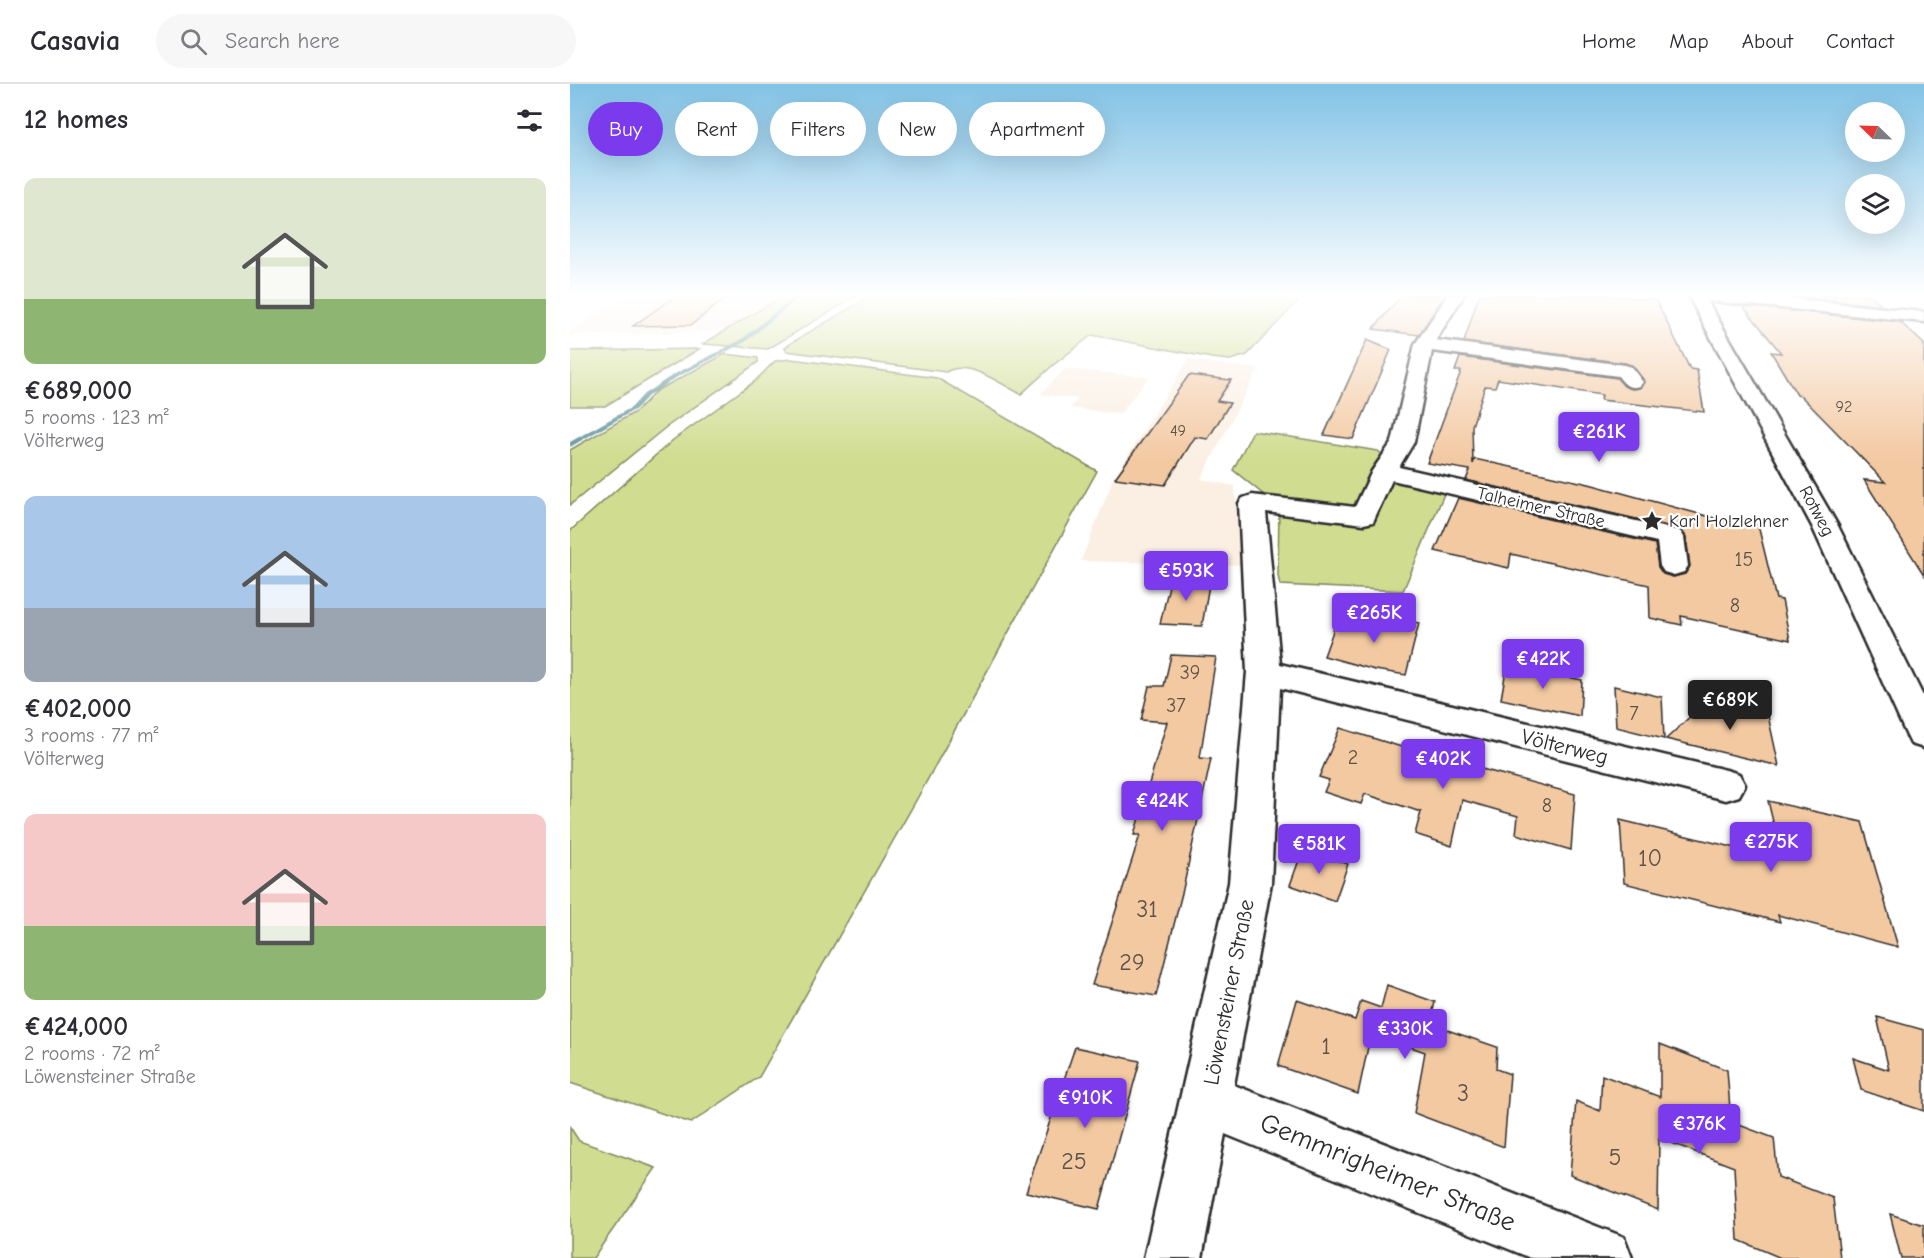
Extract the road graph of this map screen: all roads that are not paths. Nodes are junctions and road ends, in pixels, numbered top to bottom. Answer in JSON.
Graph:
{"nodes":[{"id":1,"x":1423,"y":350,"type":"edge"},
{"id":2,"x":1467,"y":350,"type":"edge"},
{"id":3,"x":1727,"y":350,"type":"edge"},
{"id":4,"x":1633,"y":382,"type":"dead end"},
{"id":5,"x":1384,"y":471,"type":"junction"},
{"id":6,"x":1674,"y":566,"type":"dead end"},
{"id":7,"x":1264,"y":672,"type":"junction"},
{"id":8,"x":1924,"y":734,"type":"edge"},
{"id":9,"x":1726,"y":785,"type":"dead end"},
{"id":10,"x":1206,"y":1100,"type":"junction"},
{"id":11,"x":1173,"y":1258,"type":"edge"},
{"id":12,"x":1603,"y":1258,"type":"edge"}],
"edges":[{"from":1,"to":5,"type":"street","name":"Löwensteiner Straße"},
{"from":2,"to":4,"type":"street"},
{"from":3,"to":8,"type":"street","name":"Rotweg"},
{"from":5,"to":6,"type":"street","name":"Talheimer Straße"},
{"from":5,"to":7,"type":"street","name":"Löwensteiner Straße"},
{"from":7,"to":9,"type":"street","name":"Völterweg"},
{"from":7,"to":10,"type":"street","name":"Löwensteiner Straße"},
{"from":10,"to":11,"type":"street","name":"Löwensteiner Straße"},
{"from":10,"to":12,"type":"street","name":"Gemmrigheimer Straße"}]}
